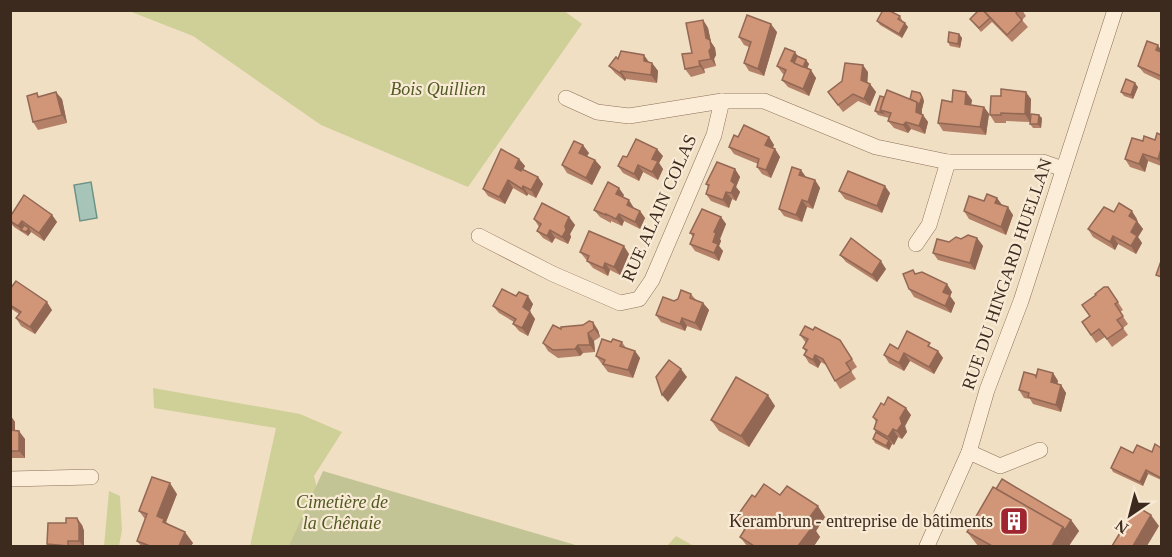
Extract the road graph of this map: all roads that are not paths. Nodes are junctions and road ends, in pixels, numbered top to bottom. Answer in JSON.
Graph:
{"nodes":[{"id":1,"x":1115,"y":10,"type":"edge"},
{"id":2,"x":566,"y":99,"type":"dead end"},
{"id":3,"x":722,"y":101,"type":"junction"},
{"id":4,"x":948,"y":162,"type":"junction"},
{"id":5,"x":1063,"y":169,"type":"junction"},
{"id":6,"x":479,"y":236,"type":"dead end"},
{"id":7,"x":916,"y":244,"type":"dead end"},
{"id":8,"x":1040,"y":450,"type":"dead end"},
{"id":9,"x":969,"y":452,"type":"junction"},
{"id":10,"x":91,"y":477,"type":"dead end"},
{"id":11,"x":10,"y":479,"type":"edge"},
{"id":12,"x":927,"y":546,"type":"edge"}],
"edges":[{"from":1,"to":5,"type":"street","name":"RUE DU HINGARD HUELLAN"},
{"from":2,"to":3,"type":"street"},
{"from":3,"to":4,"type":"street"},
{"from":3,"to":6,"type":"street","name":"RUE ALAIN COLAS"},
{"from":4,"to":5,"type":"street"},
{"from":4,"to":7,"type":"street"},
{"from":5,"to":9,"type":"street","name":"RUE DU HINGARD HUELLAN"},
{"from":8,"to":9,"type":"street"},
{"from":9,"to":12,"type":"street","name":"RUE DU HINGARD HUELLAN"},
{"from":10,"to":11,"type":"street"}]}
